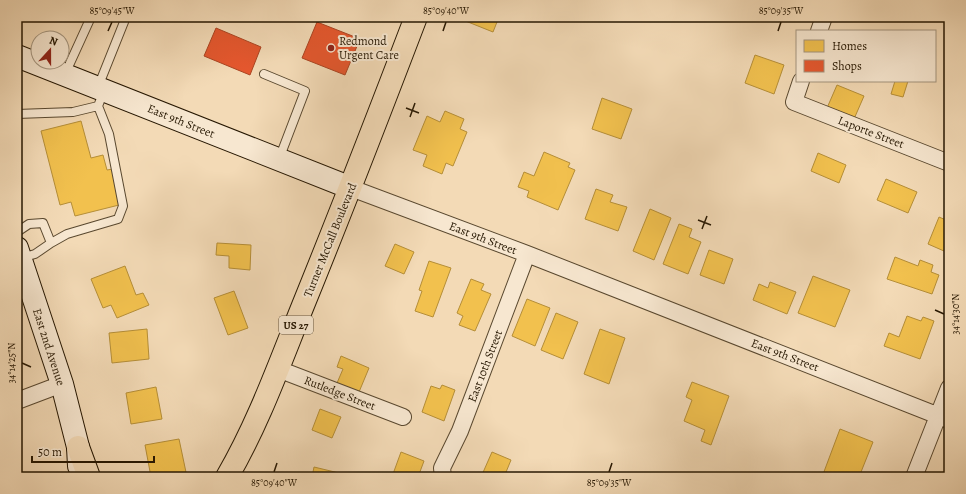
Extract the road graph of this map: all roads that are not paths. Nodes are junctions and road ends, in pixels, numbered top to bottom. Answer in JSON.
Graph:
{"nodes":[{"id":1,"x":91,"y":17,"type":"edge"},
{"id":2,"x":126,"y":17,"type":"edge"},
{"id":3,"x":416,"y":17,"type":"edge"},
{"id":4,"x":824,"y":17,"type":"edge"},
{"id":5,"x":819,"y":30,"type":"edge"},
{"id":6,"x":17,"y":56,"type":"edge"},
{"id":7,"x":264,"y":74,"type":"dead end"},
{"id":8,"x":65,"y":75,"type":"junction"},
{"id":9,"x":801,"y":82,"type":"edge"},
{"id":10,"x":100,"y":95,"type":"junction"},
{"id":11,"x":17,"y":114,"type":"edge"},
{"id":12,"x":279,"y":160,"type":"junction"},
{"id":13,"x":949,"y":163,"type":"edge"},
{"id":14,"x":351,"y":188,"type":"junction"},
{"id":15,"x":17,"y":232,"type":"edge"},
{"id":16,"x":51,"y":243,"type":"junction"},
{"id":17,"x":19,"y":253,"type":"edge"},
{"id":18,"x":527,"y":254,"type":"junction"},
{"id":19,"x":278,"y":369,"type":"junction"},
{"id":20,"x":62,"y":384,"type":"junction"},
{"id":21,"x":949,"y":388,"type":"edge"},
{"id":22,"x":17,"y":401,"type":"edge"},
{"id":23,"x":403,"y":416,"type":"dead end"},
{"id":24,"x":944,"y":418,"type":"edge"},
{"id":25,"x":78,"y":447,"type":"junction"},
{"id":26,"x":233,"y":471,"type":"edge"},
{"id":27,"x":79,"y":477,"type":"edge"},
{"id":28,"x":89,"y":477,"type":"edge"},
{"id":29,"x":443,"y":477,"type":"edge"},
{"id":30,"x":914,"y":477,"type":"edge"}],
"edges":[{"from":1,"to":8,"type":"lane"},
{"from":2,"to":10,"type":"lane"},
{"from":3,"to":14,"type":"main road","name":"Turner McCall Boulevard","number":"US 27"},
{"from":4,"to":5,"type":"street"},
{"from":6,"to":8,"type":"street","name":"East 9th Street"},
{"from":7,"to":12,"type":"lane"},
{"from":8,"to":10,"type":"street","name":"East 9th Street"},
{"from":9,"to":13,"type":"street","name":"Laporte Street"},
{"from":10,"to":11,"type":"lane"},
{"from":10,"to":12,"type":"street","name":"East 9th Street"},
{"from":10,"to":16,"type":"lane"},
{"from":12,"to":14,"type":"street","name":"East 9th Street"},
{"from":14,"to":18,"type":"street","name":"East 9th Street"},
{"from":14,"to":19,"type":"main road","name":"Turner McCall Boulevard","number":"US 27"},
{"from":15,"to":16,"type":"lane"},
{"from":16,"to":17,"type":"lane"},
{"from":17,"to":20,"type":"street","name":"East 2nd Avenue"},
{"from":18,"to":24,"type":"street","name":"East 9th Street"},
{"from":18,"to":29,"type":"street","name":"East 10th Street"},
{"from":19,"to":23,"type":"street","name":"Rutledge Street"},
{"from":19,"to":26,"type":"main road","name":"Turner McCall Boulevard","number":"US 27"},
{"from":20,"to":22,"type":"street"},
{"from":20,"to":25,"type":"street","name":"East 2nd Avenue"},
{"from":21,"to":24,"type":"street"},
{"from":24,"to":30,"type":"street"},
{"from":25,"to":27,"type":"street","name":"East 2nd Avenue"},
{"from":25,"to":28,"type":"main road"}]}
